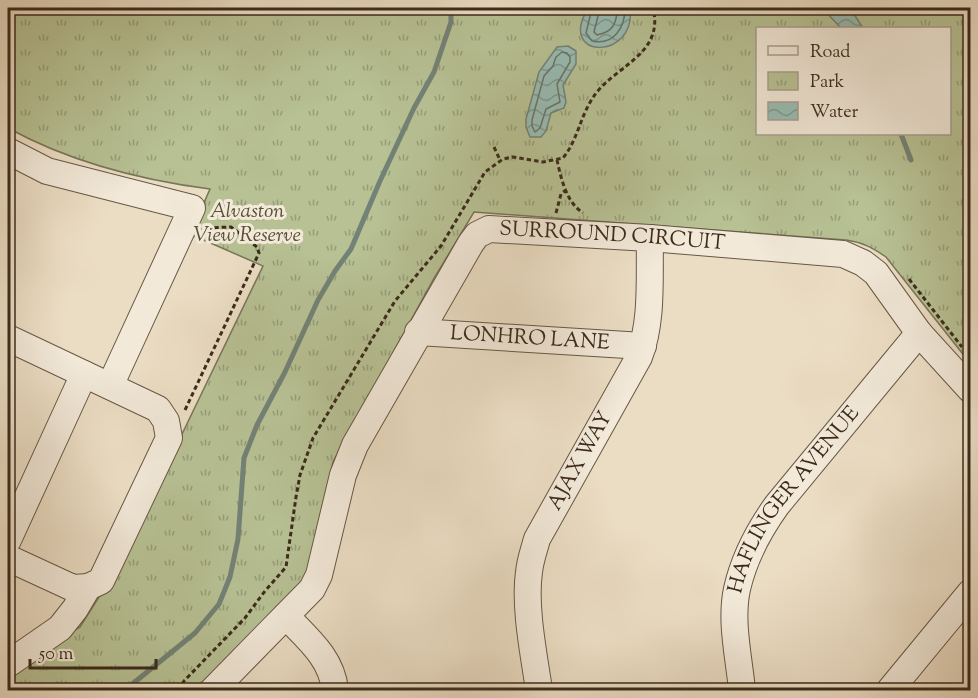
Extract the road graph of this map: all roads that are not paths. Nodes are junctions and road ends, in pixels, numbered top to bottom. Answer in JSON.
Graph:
{"nodes":[{"id":1,"x":8,"y":151,"type":"edge"},
{"id":2,"x":650,"y":238,"type":"junction"},
{"id":3,"x":418,"y":332,"type":"junction"},
{"id":4,"x":919,"y":333,"type":"junction"},
{"id":5,"x":8,"y":338,"type":"edge"},
{"id":6,"x":643,"y":346,"type":"junction"},
{"id":7,"x":84,"y":374,"type":"junction"},
{"id":8,"x":110,"y":386,"type":"junction"},
{"id":9,"x":970,"y":389,"type":"edge"},
{"id":10,"x":8,"y":540,"type":"edge"},
{"id":11,"x":8,"y":558,"type":"edge"},
{"id":12,"x":88,"y":587,"type":"junction"},
{"id":13,"x":970,"y":593,"type":"edge"},
{"id":14,"x":286,"y":616,"type":"junction"},
{"id":15,"x":8,"y":664,"type":"edge"},
{"id":16,"x":213,"y":690,"type":"edge"},
{"id":17,"x":335,"y":690,"type":"edge"},
{"id":18,"x":539,"y":690,"type":"edge"},
{"id":19,"x":742,"y":690,"type":"edge"},
{"id":20,"x":890,"y":690,"type":"edge"}],
"edges":[{"from":1,"to":8,"type":"street"},
{"from":2,"to":3,"type":"street","name":"SURROUND CIRCUIT"},
{"from":2,"to":4,"type":"street","name":"SURROUND CIRCUIT"},
{"from":2,"to":6,"type":"street","name":"AJAX WAY"},
{"from":3,"to":6,"type":"street","name":"LONHRO LANE"},
{"from":3,"to":14,"type":"street","name":"SURROUND CIRCUIT"},
{"from":4,"to":9,"type":"street","name":"SURROUND CIRCUIT"},
{"from":4,"to":19,"type":"street","name":"HAFLINGER AVENUE"},
{"from":5,"to":7,"type":"street"},
{"from":6,"to":18,"type":"street","name":"AJAX WAY"},
{"from":7,"to":8,"type":"street"},
{"from":7,"to":10,"type":"street"},
{"from":8,"to":12,"type":"street"},
{"from":11,"to":12,"type":"street"},
{"from":12,"to":15,"type":"street"},
{"from":13,"to":20,"type":"street"},
{"from":14,"to":16,"type":"street","name":"SURROUND CIRCUIT"},
{"from":14,"to":17,"type":"street"}]}
